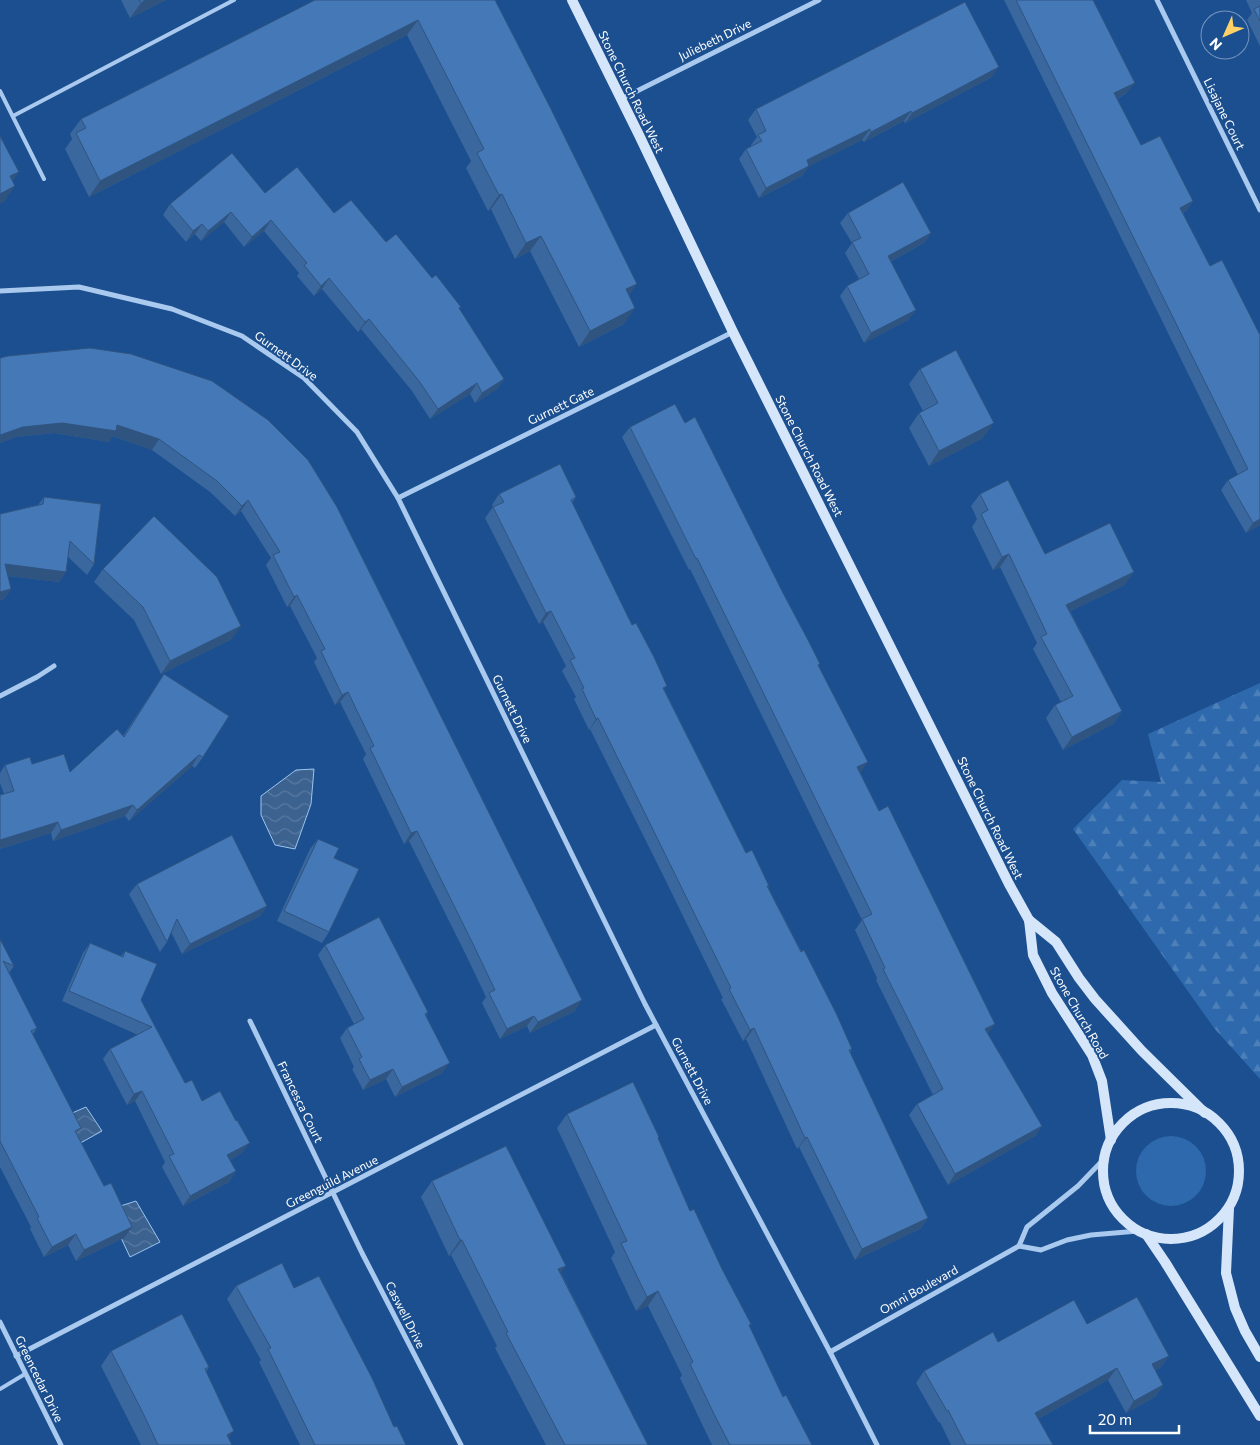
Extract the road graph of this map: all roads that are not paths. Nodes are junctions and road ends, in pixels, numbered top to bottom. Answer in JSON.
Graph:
{"nodes":[{"id":1,"x":234,"y":0,"type":"edge"},
{"id":2,"x":572,"y":0,"type":"edge"},
{"id":3,"x":819,"y":0,"type":"edge"},
{"id":4,"x":1157,"y":0,"type":"edge"},
{"id":5,"x":0,"y":91,"type":"edge"},
{"id":6,"x":621,"y":99,"type":"junction"},
{"id":7,"x":13,"y":116,"type":"junction"},
{"id":8,"x":44,"y":179,"type":"dead end"},
{"id":9,"x":1260,"y":210,"type":"edge"},
{"id":10,"x":0,"y":291,"type":"edge"},
{"id":11,"x":733,"y":332,"type":"junction"},
{"id":12,"x":398,"y":498,"type":"junction"},
{"id":13,"x":54,"y":666,"type":"dead end"},
{"id":14,"x":0,"y":696,"type":"edge"},
{"id":15,"x":1029,"y":920,"type":"junction"},
{"id":16,"x":250,"y":1021,"type":"dead end"},
{"id":17,"x":656,"y":1025,"type":"junction"},
{"id":18,"x":1205,"y":1113,"type":"junction"},
{"id":19,"x":1110,"y":1140,"type":"junction"},
{"id":20,"x":1105,"y":1158,"type":"junction"},
{"id":21,"x":334,"y":1193,"type":"junction"},
{"id":22,"x":1228,"y":1207,"type":"junction"},
{"id":23,"x":1142,"y":1232,"type":"junction"},
{"id":24,"x":1019,"y":1246,"type":"junction"},
{"id":25,"x":0,"y":1322,"type":"edge"},
{"id":26,"x":830,"y":1352,"type":"junction"},
{"id":27,"x":16,"y":1356,"type":"junction"},
{"id":28,"x":1260,"y":1357,"type":"edge"},
{"id":29,"x":25,"y":1374,"type":"junction"},
{"id":30,"x":0,"y":1389,"type":"edge"},
{"id":31,"x":1260,"y":1416,"type":"edge"},
{"id":32,"x":61,"y":1445,"type":"edge"},
{"id":33,"x":461,"y":1445,"type":"edge"},
{"id":34,"x":877,"y":1445,"type":"edge"}],
"edges":[{"from":1,"to":7,"type":"lane"},
{"from":2,"to":6,"type":"main road","name":"Stone Church Road West"},
{"from":3,"to":6,"type":"street","name":"Juliebeth Drive"},
{"from":4,"to":9,"type":"street","name":"Lisajane Court"},
{"from":5,"to":7,"type":"lane"},
{"from":6,"to":11,"type":"main road","name":"Stone Church Road West"},
{"from":7,"to":8,"type":"lane"},
{"from":10,"to":12,"type":"street","name":"Gurnett Drive"},
{"from":11,"to":12,"type":"street","name":"Gurnett Gate"},
{"from":11,"to":15,"type":"main road","name":"Stone Church Road West"},
{"from":12,"to":17,"type":"street","name":"Gurnett Drive"},
{"from":13,"to":14,"type":"street"},
{"from":15,"to":18,"type":"main road","name":"Stone Church Road"},
{"from":15,"to":19,"type":"main road","name":"Stone Church Road"},
{"from":16,"to":21,"type":"street","name":"Francesca Court"},
{"from":17,"to":21,"type":"street","name":"Greenguild Avenue"},
{"from":17,"to":26,"type":"street","name":"Gurnett Drive"},
{"from":18,"to":19,"type":"main road"},
{"from":18,"to":22,"type":"main road"},
{"from":19,"to":20,"type":"main road"},
{"from":20,"to":23,"type":"main road"},
{"from":20,"to":24,"type":"street"},
{"from":21,"to":27,"type":"street","name":"Greenguild Avenue"},
{"from":21,"to":33,"type":"street","name":"Caswell Drive"},
{"from":22,"to":23,"type":"main road"},
{"from":22,"to":28,"type":"main road"},
{"from":23,"to":24,"type":"street"},
{"from":23,"to":31,"type":"main road"},
{"from":24,"to":26,"type":"street","name":"Omni Boulevard"},
{"from":25,"to":27,"type":"street","name":"Greencedar Drive"},
{"from":26,"to":34,"type":"street","name":"Gurnett Drive"},
{"from":27,"to":29,"type":"street","name":"Greencedar Drive"},
{"from":29,"to":30,"type":"lane"},
{"from":29,"to":32,"type":"street","name":"Greencedar Drive"}]}
